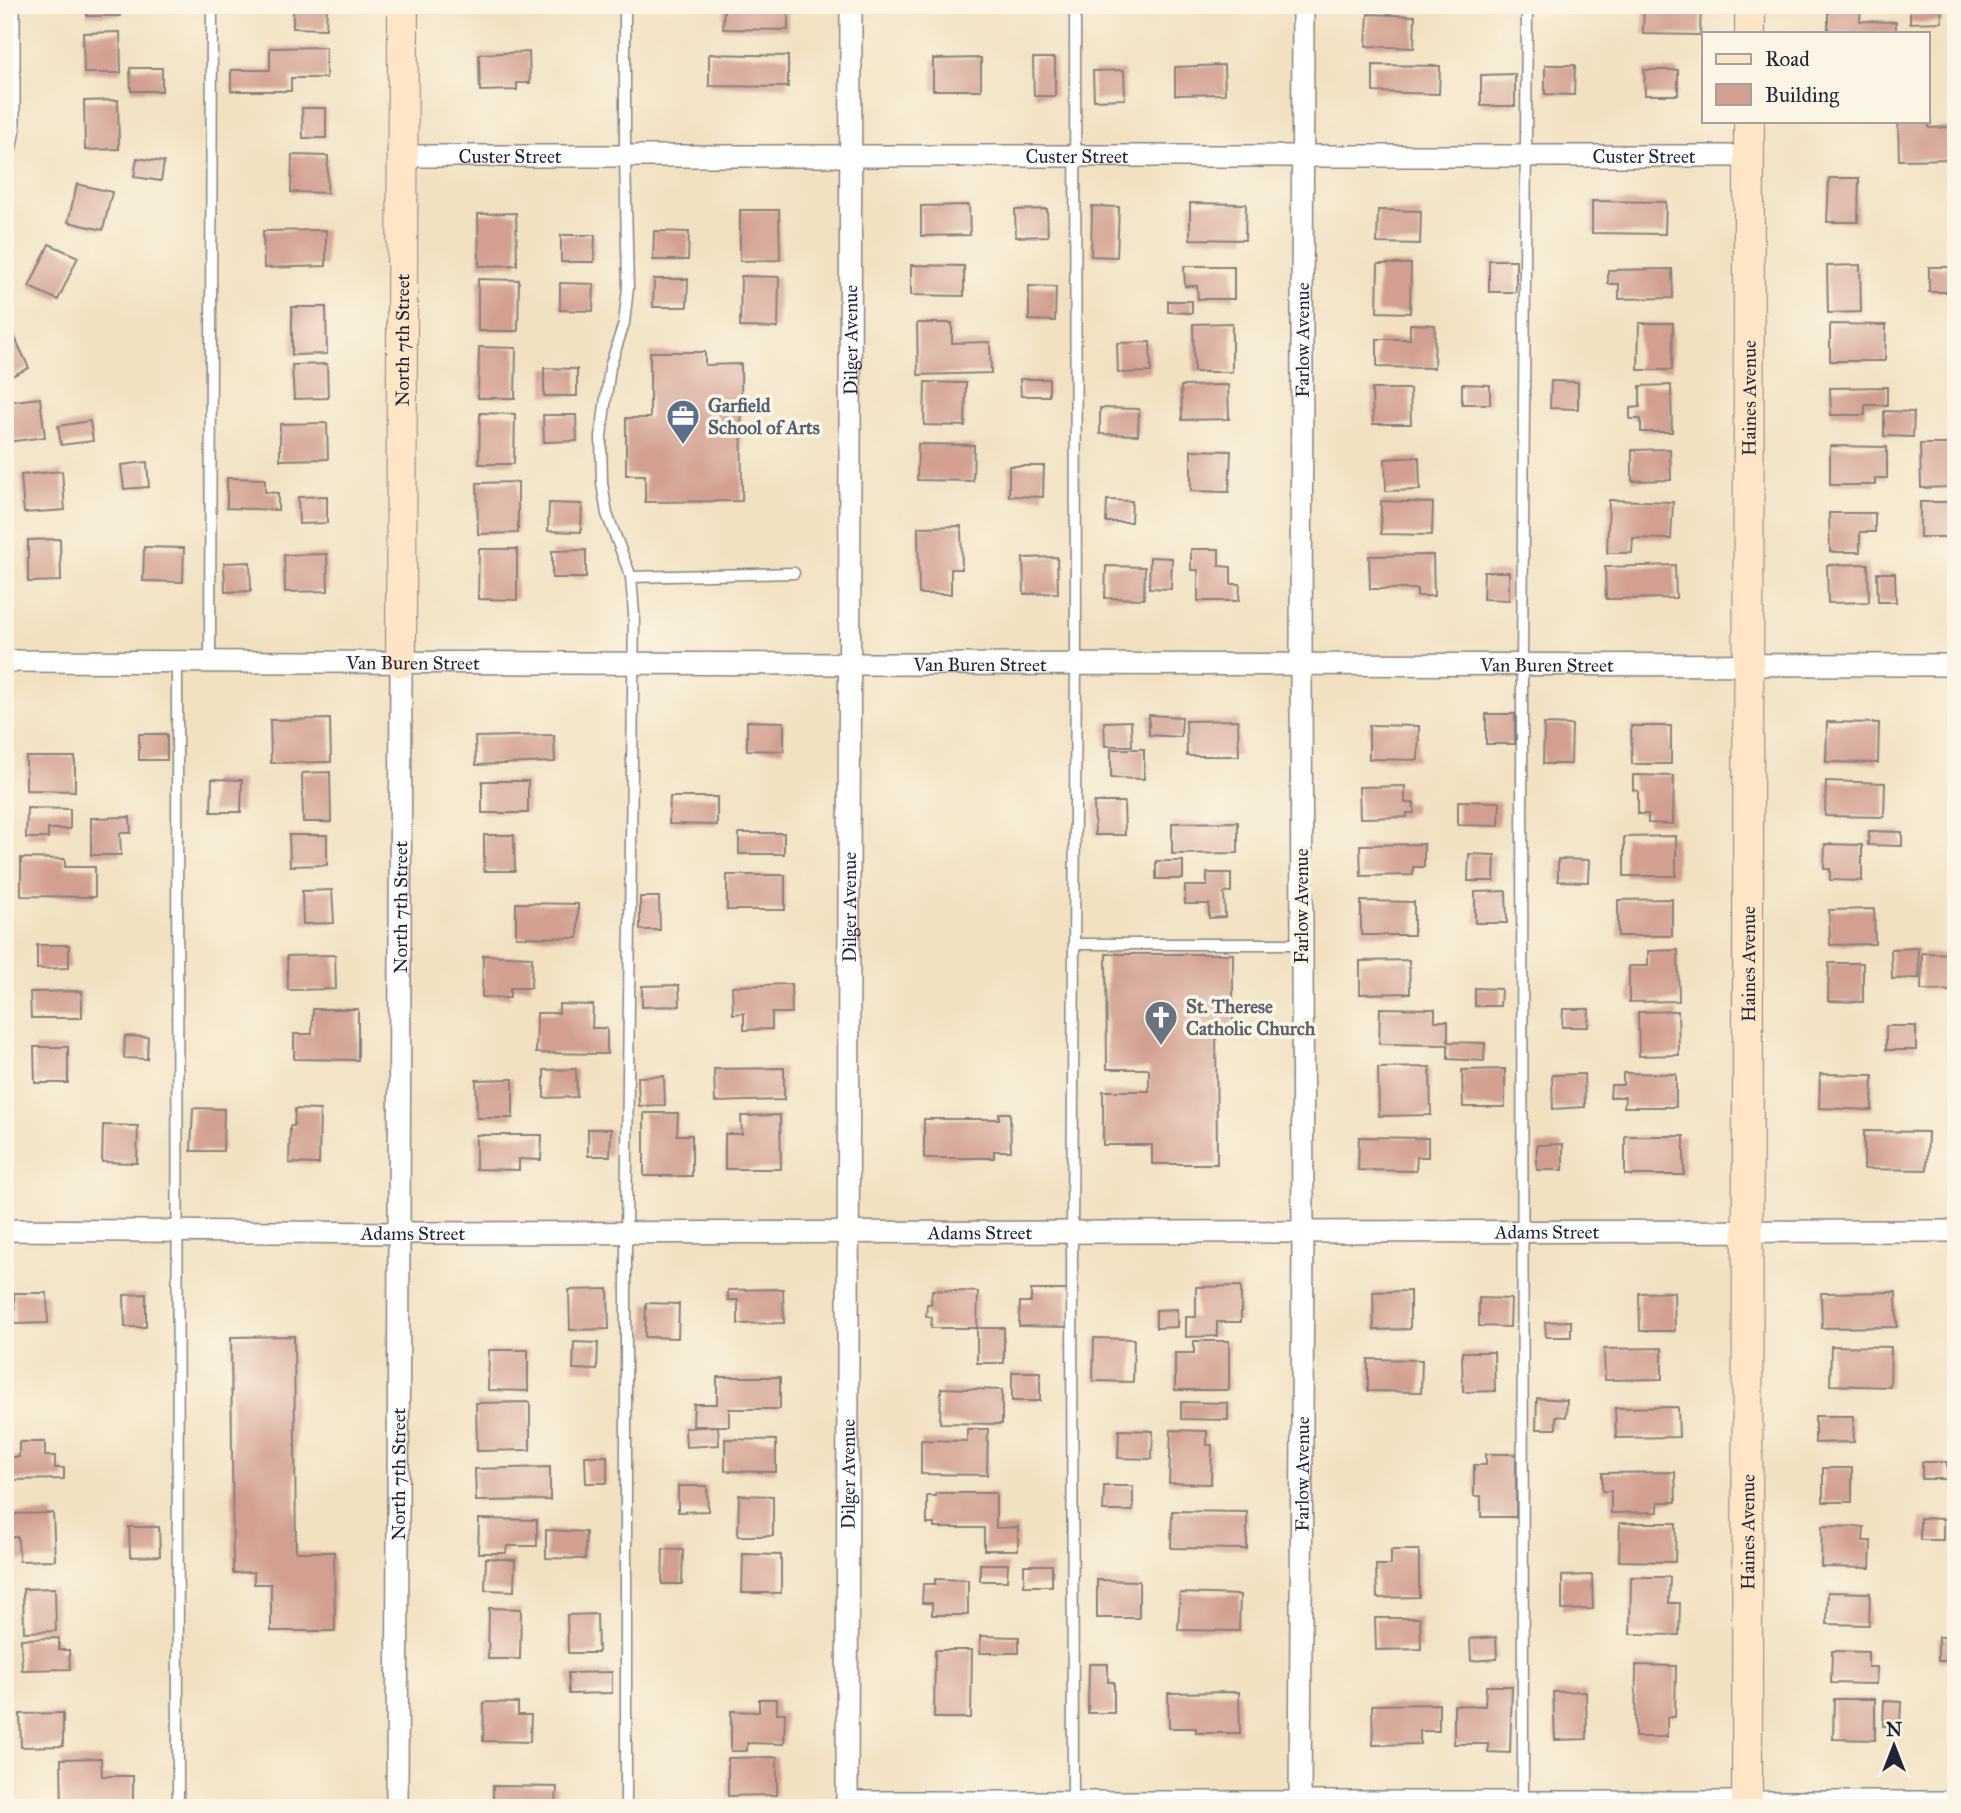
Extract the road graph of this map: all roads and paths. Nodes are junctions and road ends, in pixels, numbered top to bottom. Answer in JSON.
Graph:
{"nodes":[{"id":1,"x":9,"y":5,"type":"edge"},
{"id":2,"x":212,"y":5,"type":"edge"},
{"id":3,"x":403,"y":5,"type":"edge"},
{"id":4,"x":625,"y":5,"type":"edge"},
{"id":5,"x":852,"y":5,"type":"edge"},
{"id":6,"x":1075,"y":5,"type":"edge"},
{"id":7,"x":1303,"y":5,"type":"edge"},
{"id":8,"x":1527,"y":5,"type":"edge"},
{"id":9,"x":1750,"y":5,"type":"edge"},
{"id":10,"x":1750,"y":32,"type":"edge"},
{"id":11,"x":1749,"y":122,"type":"edge"},
{"id":12,"x":5,"y":150,"type":"edge"},
{"id":13,"x":403,"y":156,"type":"junction"},
{"id":14,"x":625,"y":156,"type":"junction"},
{"id":15,"x":851,"y":156,"type":"junction"},
{"id":16,"x":1074,"y":156,"type":"junction"},
{"id":17,"x":1303,"y":156,"type":"junction"},
{"id":18,"x":1526,"y":156,"type":"junction"},
{"id":19,"x":1749,"y":156,"type":"junction"},
{"id":20,"x":794,"y":573,"type":"dead end"},
{"id":21,"x":631,"y":577,"type":"junction"},
{"id":22,"x":5,"y":661,"type":"edge"},
{"id":23,"x":177,"y":662,"type":"junction"},
{"id":24,"x":211,"y":662,"type":"junction"},
{"id":25,"x":401,"y":662,"type":"junction"},
{"id":26,"x":634,"y":663,"type":"junction"},
{"id":27,"x":851,"y":664,"type":"junction"},
{"id":28,"x":1076,"y":665,"type":"junction"},
{"id":29,"x":1301,"y":665,"type":"junction"},
{"id":30,"x":1956,"y":665,"type":"edge"},
{"id":31,"x":1522,"y":666,"type":"junction"},
{"id":32,"x":1748,"y":666,"type":"junction"},
{"id":33,"x":1074,"y":944,"type":"junction"},
{"id":34,"x":1302,"y":944,"type":"junction"},
{"id":35,"x":5,"y":1230,"type":"edge"},
{"id":36,"x":177,"y":1231,"type":"junction"},
{"id":37,"x":1524,"y":1231,"type":"junction"},
{"id":38,"x":1749,"y":1231,"type":"junction"},
{"id":39,"x":1956,"y":1231,"type":"edge"},
{"id":40,"x":626,"y":1232,"type":"junction"},
{"id":41,"x":848,"y":1232,"type":"junction"},
{"id":42,"x":1303,"y":1232,"type":"junction"},
{"id":43,"x":400,"y":1233,"type":"junction"},
{"id":44,"x":1072,"y":1233,"type":"junction"},
{"id":45,"x":1956,"y":1802,"type":"edge"},
{"id":46,"x":847,"y":1805,"type":"edge"},
{"id":47,"x":1073,"y":1805,"type":"edge"},
{"id":48,"x":1300,"y":1805,"type":"edge"},
{"id":49,"x":1523,"y":1805,"type":"edge"},
{"id":50,"x":1747,"y":1805,"type":"edge"},
{"id":51,"x":178,"y":1808,"type":"edge"},
{"id":52,"x":397,"y":1808,"type":"edge"},
{"id":53,"x":626,"y":1808,"type":"edge"}],
"edges":[{"from":1,"to":12,"type":"street"},
{"from":2,"to":24,"type":"lane"},
{"from":3,"to":13,"type":"main road","name":"North 7th Street"},
{"from":4,"to":14,"type":"lane"},
{"from":5,"to":15,"type":"street","name":"Dilger Avenue"},
{"from":6,"to":16,"type":"lane"},
{"from":7,"to":17,"type":"street","name":"Farlow Avenue"},
{"from":8,"to":18,"type":"lane"},
{"from":9,"to":10,"type":"main road"},
{"from":11,"to":19,"type":"main road","name":"Haines Avenue"},
{"from":13,"to":14,"type":"street","name":"Custer Street"},
{"from":13,"to":25,"type":"main road","name":"North 7th Street"},
{"from":14,"to":15,"type":"street","name":"Custer Street"},
{"from":14,"to":21,"type":"lane"},
{"from":15,"to":16,"type":"street","name":"Custer Street"},
{"from":15,"to":27,"type":"street","name":"Dilger Avenue"},
{"from":16,"to":17,"type":"street","name":"Custer Street"},
{"from":16,"to":28,"type":"lane"},
{"from":17,"to":18,"type":"street","name":"Custer Street"},
{"from":17,"to":29,"type":"street","name":"Farlow Avenue"},
{"from":18,"to":19,"type":"street","name":"Custer Street"},
{"from":18,"to":31,"type":"lane"},
{"from":19,"to":32,"type":"main road","name":"Haines Avenue"},
{"from":20,"to":21,"type":"lane"},
{"from":21,"to":26,"type":"lane"},
{"from":22,"to":23,"type":"street","name":"Van Buren Street"},
{"from":23,"to":24,"type":"street","name":"Van Buren Street"},
{"from":23,"to":36,"type":"lane"},
{"from":24,"to":25,"type":"street","name":"Van Buren Street"},
{"from":25,"to":26,"type":"street","name":"Van Buren Street"},
{"from":25,"to":43,"type":"street","name":"North 7th Street"},
{"from":26,"to":27,"type":"street","name":"Van Buren Street"},
{"from":26,"to":40,"type":"lane"},
{"from":27,"to":28,"type":"street","name":"Van Buren Street"},
{"from":27,"to":41,"type":"street","name":"Dilger Avenue"},
{"from":28,"to":29,"type":"street","name":"Van Buren Street"},
{"from":28,"to":33,"type":"lane"},
{"from":29,"to":31,"type":"street","name":"Van Buren Street"},
{"from":29,"to":34,"type":"street","name":"Farlow Avenue"},
{"from":30,"to":32,"type":"street","name":"Van Buren Street"},
{"from":31,"to":32,"type":"street","name":"Van Buren Street"},
{"from":31,"to":37,"type":"lane"},
{"from":32,"to":38,"type":"main road","name":"Haines Avenue"},
{"from":33,"to":34,"type":"lane"},
{"from":33,"to":44,"type":"lane"},
{"from":34,"to":42,"type":"street","name":"Farlow Avenue"},
{"from":35,"to":36,"type":"street","name":"Adams Street"},
{"from":36,"to":43,"type":"street","name":"Adams Street"},
{"from":36,"to":51,"type":"lane"},
{"from":37,"to":38,"type":"street","name":"Adams Street"},
{"from":37,"to":42,"type":"street","name":"Adams Street"},
{"from":37,"to":49,"type":"lane"},
{"from":38,"to":39,"type":"street","name":"Adams Street"},
{"from":38,"to":50,"type":"main road","name":"Haines Avenue"},
{"from":40,"to":41,"type":"street","name":"Adams Street"},
{"from":40,"to":43,"type":"street","name":"Adams Street"},
{"from":40,"to":53,"type":"lane"},
{"from":41,"to":44,"type":"street","name":"Adams Street"},
{"from":41,"to":46,"type":"street","name":"Dilger Avenue"},
{"from":42,"to":44,"type":"street","name":"Adams Street"},
{"from":42,"to":48,"type":"street","name":"Farlow Avenue"},
{"from":43,"to":52,"type":"street","name":"North 7th Street"},
{"from":44,"to":47,"type":"lane"},
{"from":45,"to":50,"type":"street"},
{"from":46,"to":47,"type":"street"},
{"from":47,"to":48,"type":"street"},
{"from":48,"to":49,"type":"street"},
{"from":49,"to":50,"type":"street"}]}
